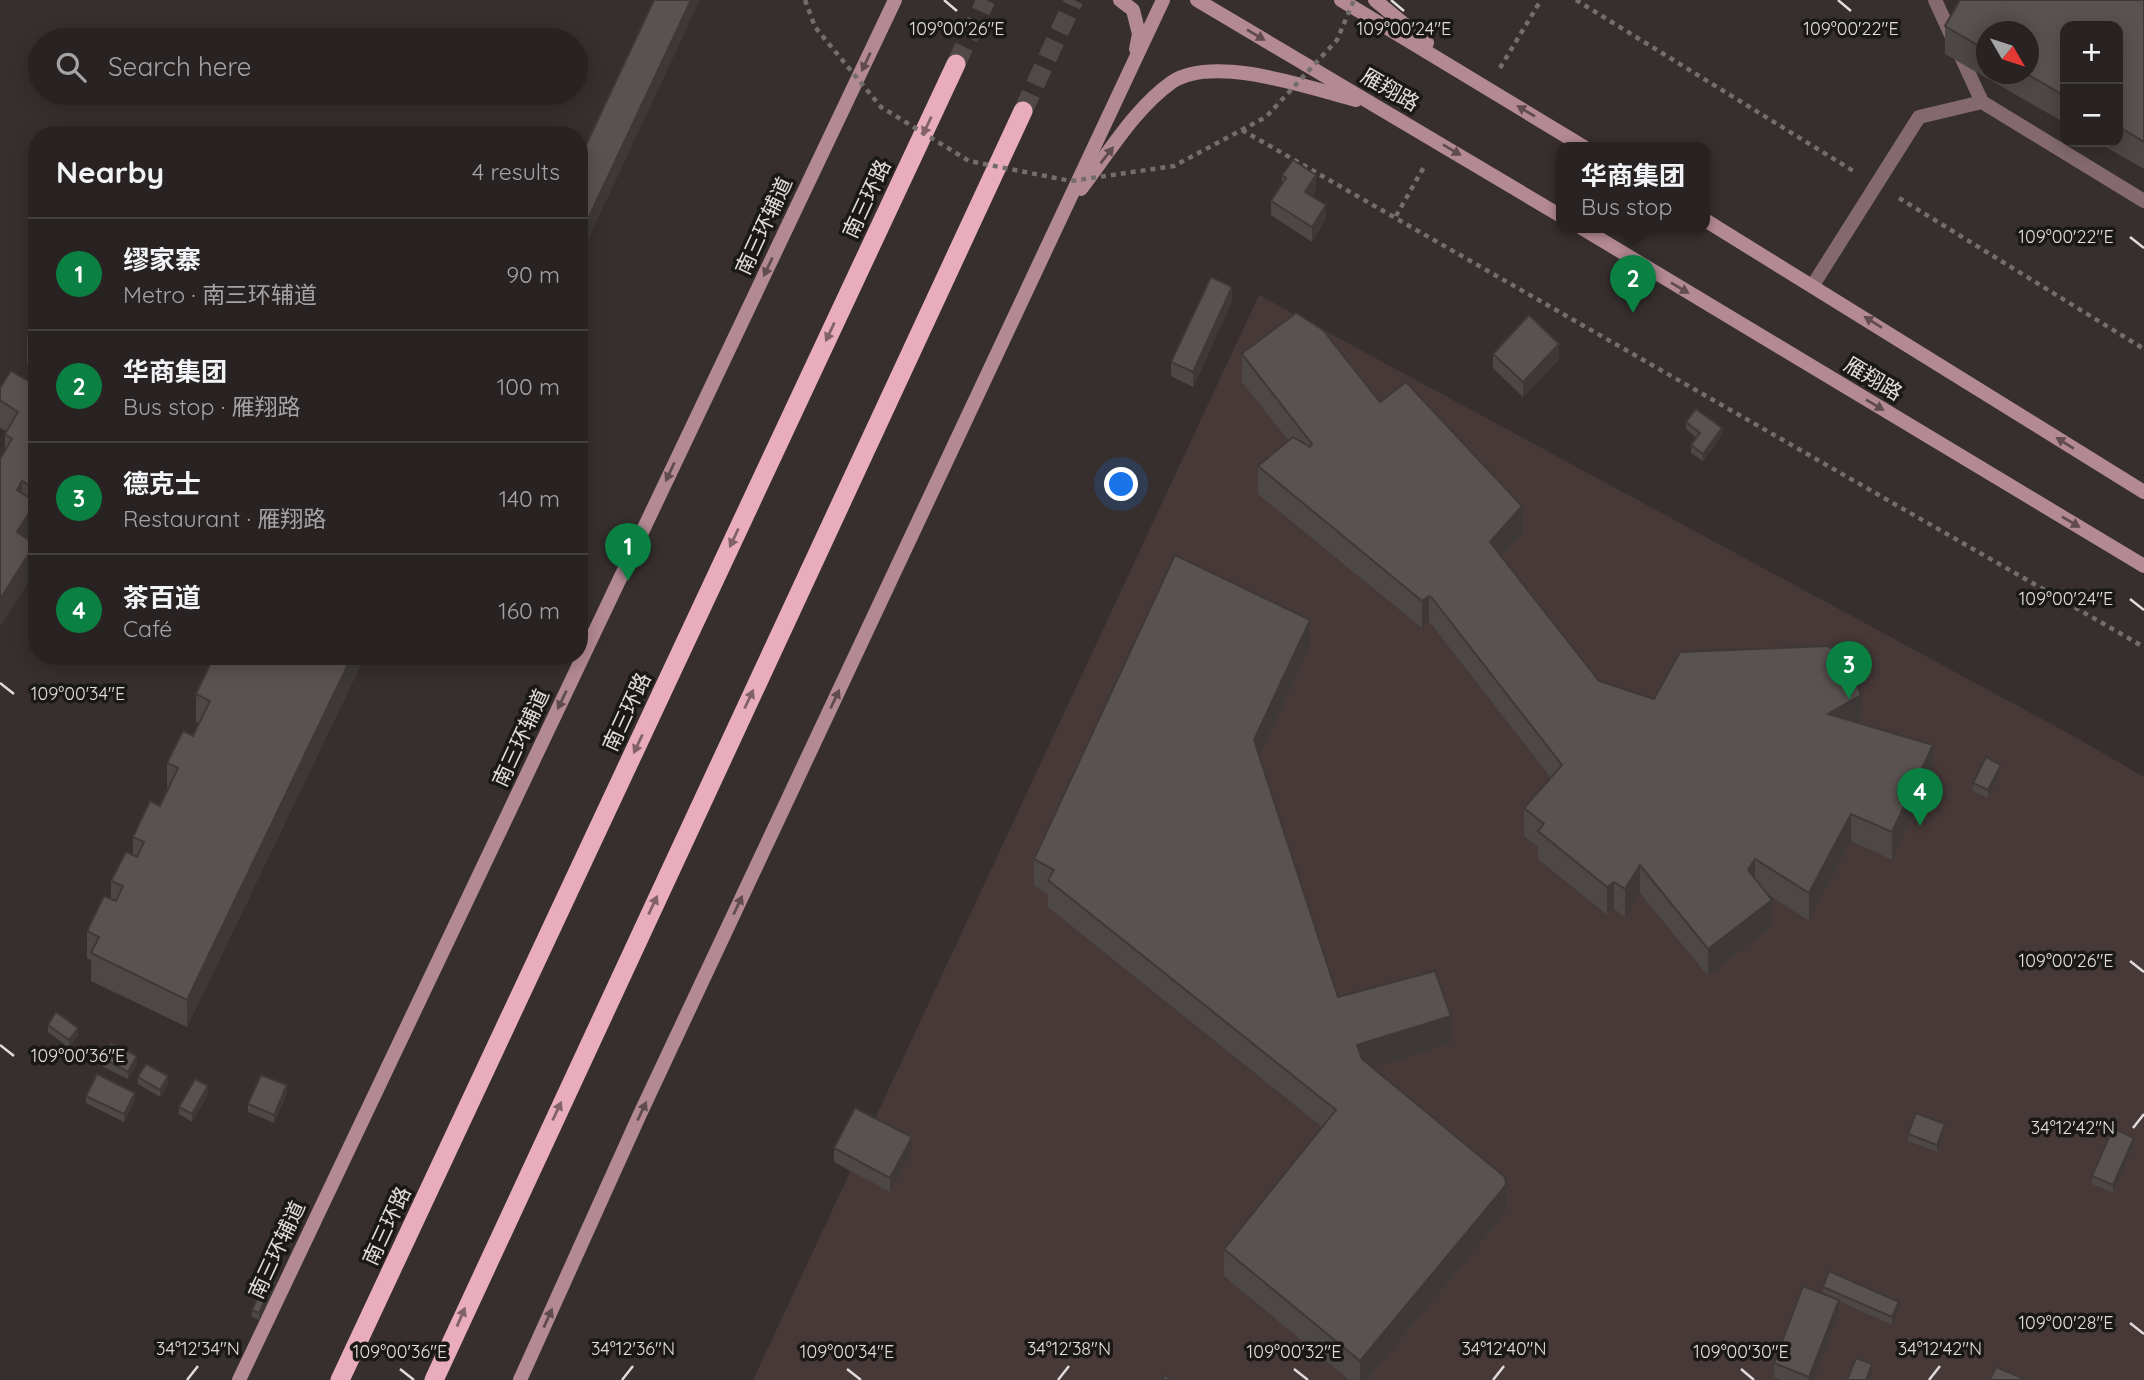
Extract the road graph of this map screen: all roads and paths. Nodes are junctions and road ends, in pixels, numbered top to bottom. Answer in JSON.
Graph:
{"nodes":[{"id":1,"x":805,"y":0,"type":"edge"},
{"id":2,"x":895,"y":0,"type":"edge"},
{"id":3,"x":1119,"y":0,"type":"edge"},
{"id":4,"x":1163,"y":0,"type":"edge"},
{"id":5,"x":1197,"y":0,"type":"edge"},
{"id":6,"x":1341,"y":0,"type":"edge"},
{"id":7,"x":1354,"y":0,"type":"edge"},
{"id":8,"x":1375,"y":0,"type":"edge"},
{"id":9,"x":1541,"y":0,"type":"edge"},
{"id":10,"x":1935,"y":0,"type":"edge"},
{"id":11,"x":1135,"y":61,"type":"junction"},
{"id":12,"x":956,"y":64,"type":"tunnel mouth"},
{"id":13,"x":1466,"y":75,"type":"junction"},
{"id":14,"x":1488,"y":89,"type":"junction"},
{"id":15,"x":1982,"y":102,"type":"junction"},
{"id":16,"x":1375,"y":105,"type":"junction"},
{"id":17,"x":1023,"y":111,"type":"tunnel mouth"},
{"id":18,"x":1242,"y":130,"type":"junction"},
{"id":19,"x":1438,"y":142,"type":"junction"},
{"id":20,"x":1576,"y":142,"type":"edge"},
{"id":21,"x":2144,"y":201,"type":"edge"},
{"id":22,"x":1065,"y":209,"type":"junction"},
{"id":23,"x":1556,"y":213,"type":"edge"},
{"id":24,"x":1396,"y":216,"type":"junction"},
{"id":25,"x":1710,"y":223,"type":"edge"},
{"id":26,"x":1590,"y":233,"type":"edge"},
{"id":27,"x":1813,"y":285,"type":"junction"},
{"id":28,"x":2144,"y":492,"type":"edge"},
{"id":29,"x":2144,"y":566,"type":"edge"},
{"id":30,"x":588,"y":646,"type":"edge"},
{"id":31,"x":2144,"y":647,"type":"edge"},
{"id":32,"x":579,"y":665,"type":"edge"},
{"id":33,"x":239,"y":1380,"type":"edge"},
{"id":34,"x":340,"y":1380,"type":"edge"},
{"id":35,"x":434,"y":1380,"type":"edge"},
{"id":36,"x":520,"y":1380,"type":"edge"}],
"edges":[{"from":1,"to":18,"type":"path","bridge":true},
{"from":2,"to":30,"type":"main road","name":"南三环辅道","one_way":true},
{"from":3,"to":11,"type":"main road"},
{"from":4,"to":11,"type":"main road"},
{"from":5,"to":16,"type":"main road","name":"雁翔路","one_way":true},
{"from":6,"to":13,"type":"main road"},
{"from":7,"to":18,"type":"path","bridge":true},
{"from":8,"to":13,"type":"main road"},
{"from":9,"to":14,"type":"path"},
{"from":10,"to":15,"type":"lane"},
{"from":11,"to":22,"type":"main road"},
{"from":12,"to":34,"type":"highway","name":"南三环路","one_way":true},
{"from":13,"to":14,"type":"main road"},
{"from":20,"to":14,"type":"main road","one_way":true},
{"from":15,"to":21,"type":"lane"},
{"from":15,"to":27,"type":"lane"},
{"from":16,"to":19,"type":"main road","name":"雁翔路"},
{"from":22,"to":16,"type":"main road","one_way":true},
{"from":35,"to":17,"type":"highway","one_way":true},
{"from":18,"to":24,"type":"path"},
{"from":19,"to":23,"type":"main road","name":"雁翔路","one_way":true},
{"from":19,"to":24,"type":"path"},
{"from":36,"to":22,"type":"main road","one_way":true},
{"from":24,"to":31,"type":"path"},
{"from":25,"to":27,"type":"main road"},
{"from":26,"to":29,"type":"main road","name":"雁翔路","one_way":true},
{"from":28,"to":27,"type":"main road","one_way":true},
{"from":32,"to":33,"type":"main road","name":"南三环辅道","one_way":true}]}
